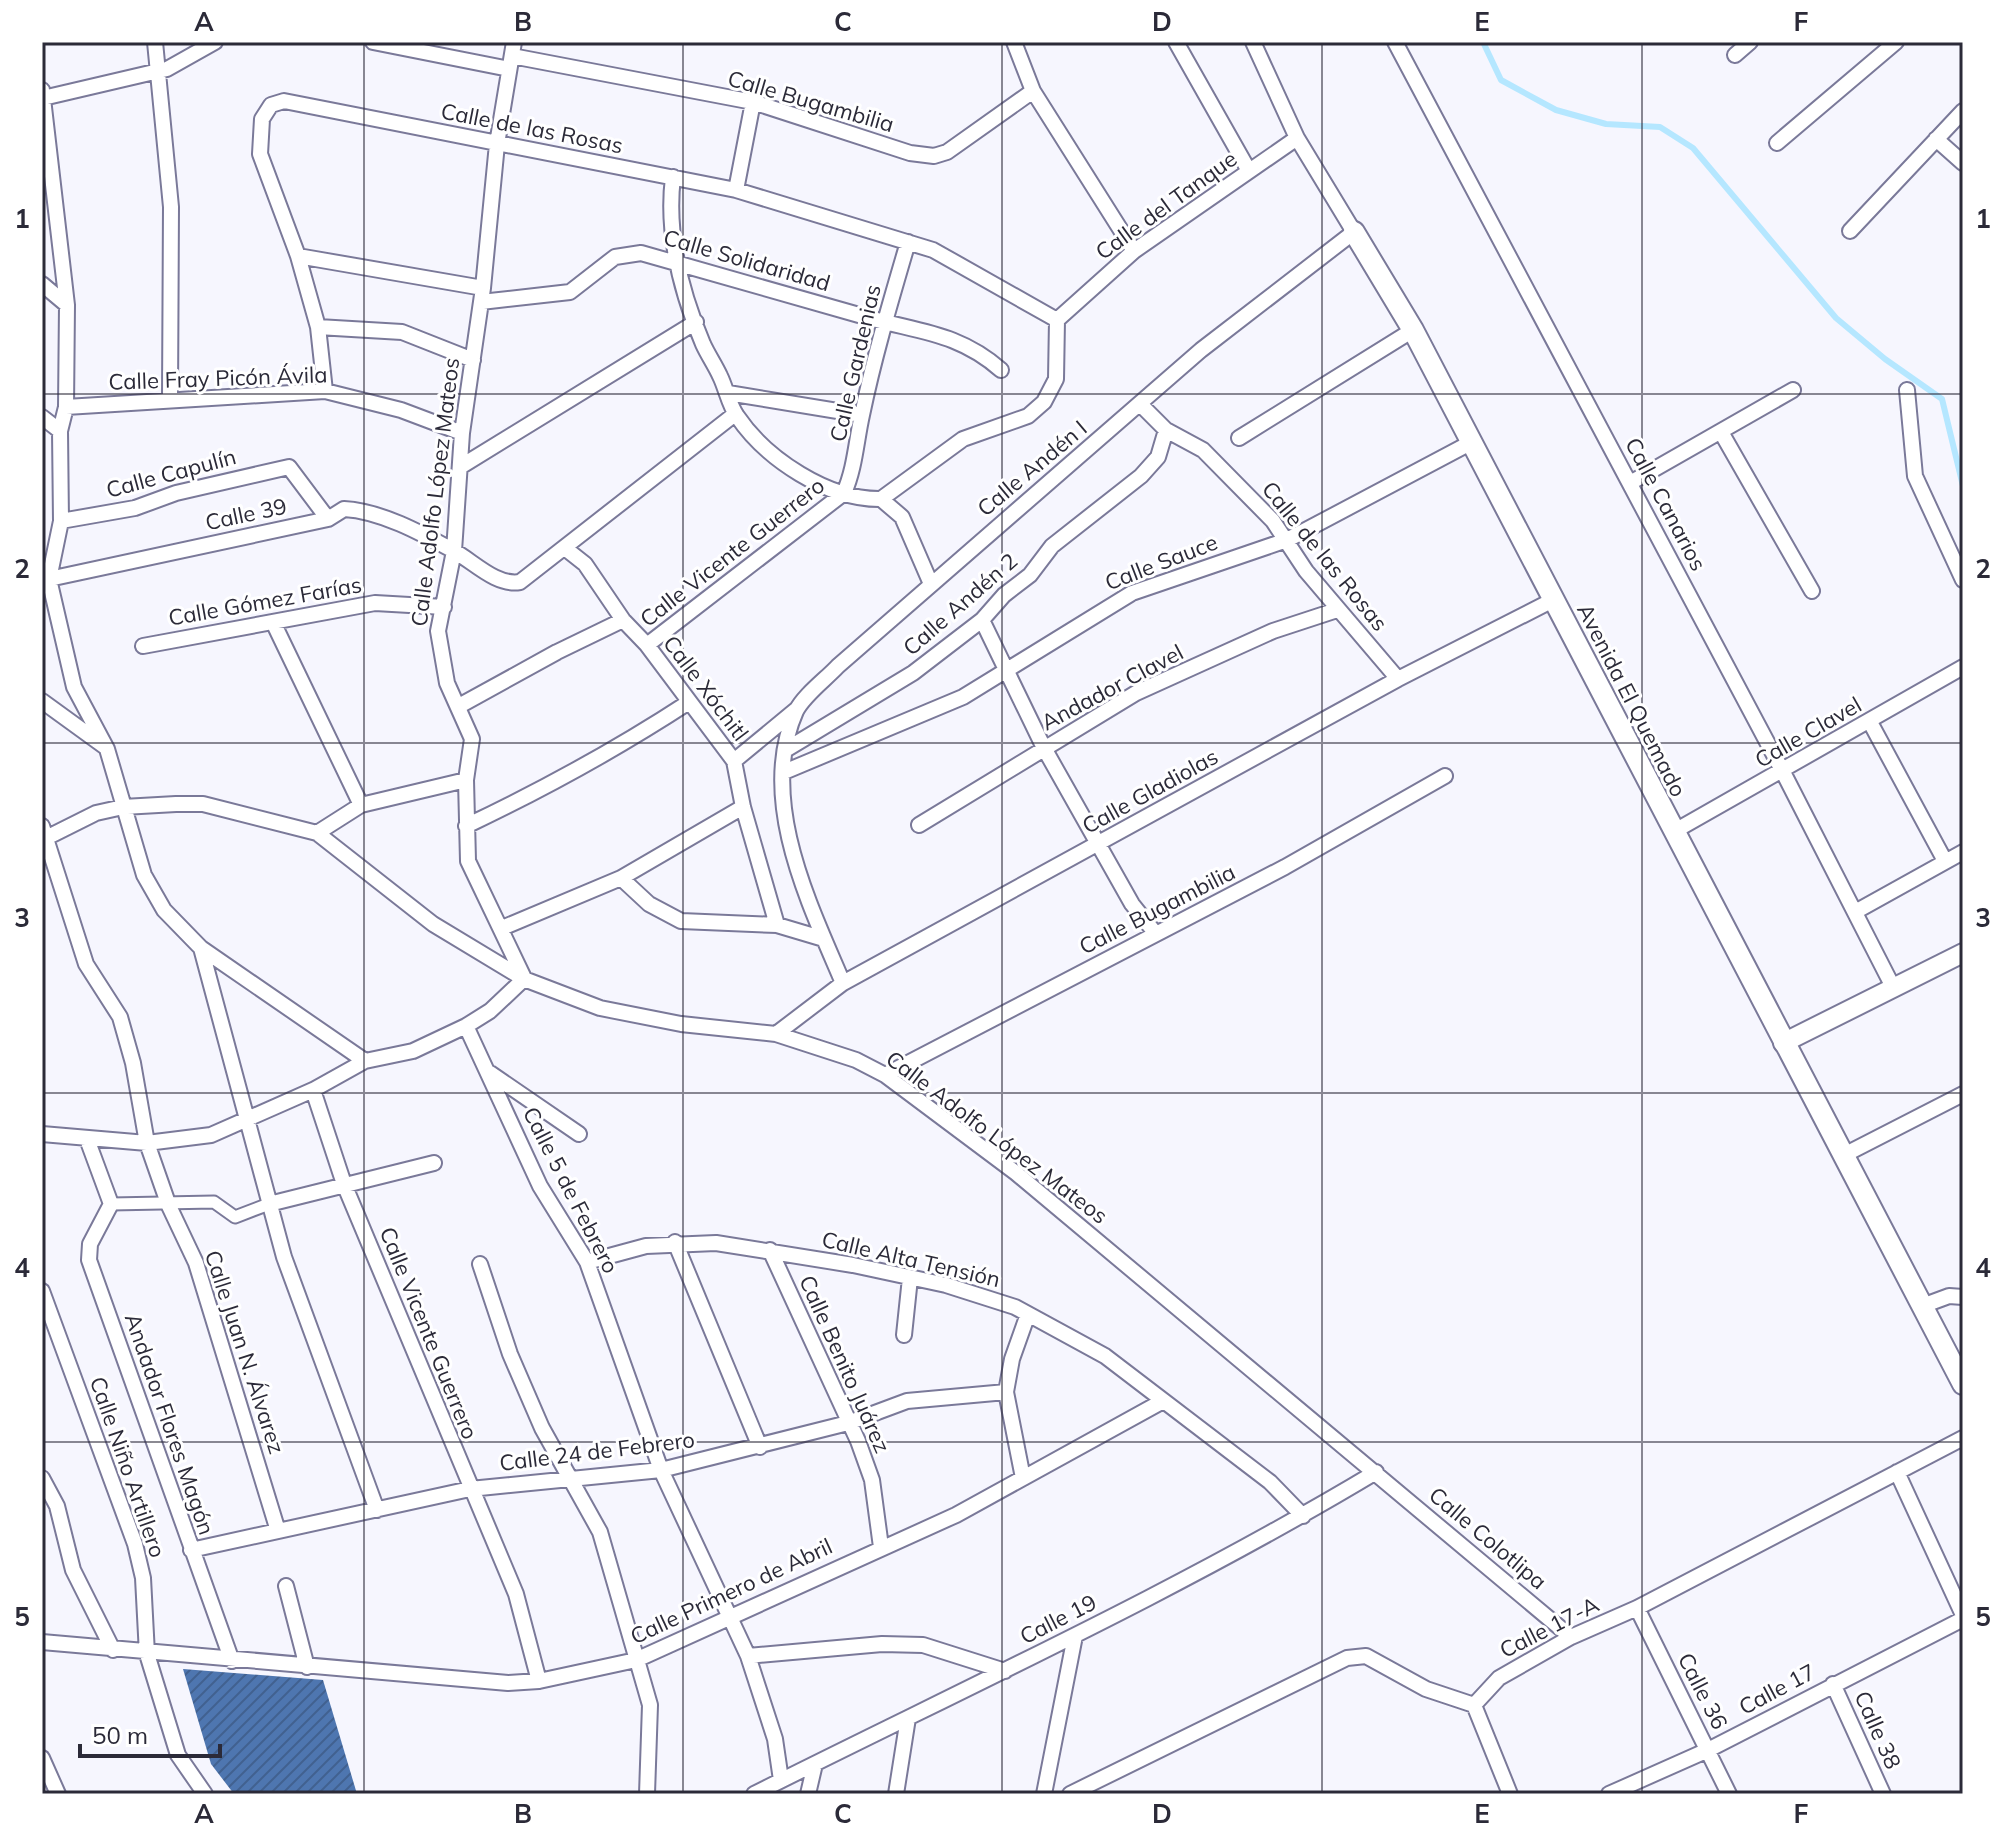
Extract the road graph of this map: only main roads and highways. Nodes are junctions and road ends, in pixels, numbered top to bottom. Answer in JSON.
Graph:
{"nodes":[{"id":1,"x":1354,"y":232,"type":"road end"},
{"id":2,"x":1963,"y":1384,"type":"edge"}],
"edges":[{"from":1,"to":2,"type":"main road","name":"Avenida El Quemado"}]}
